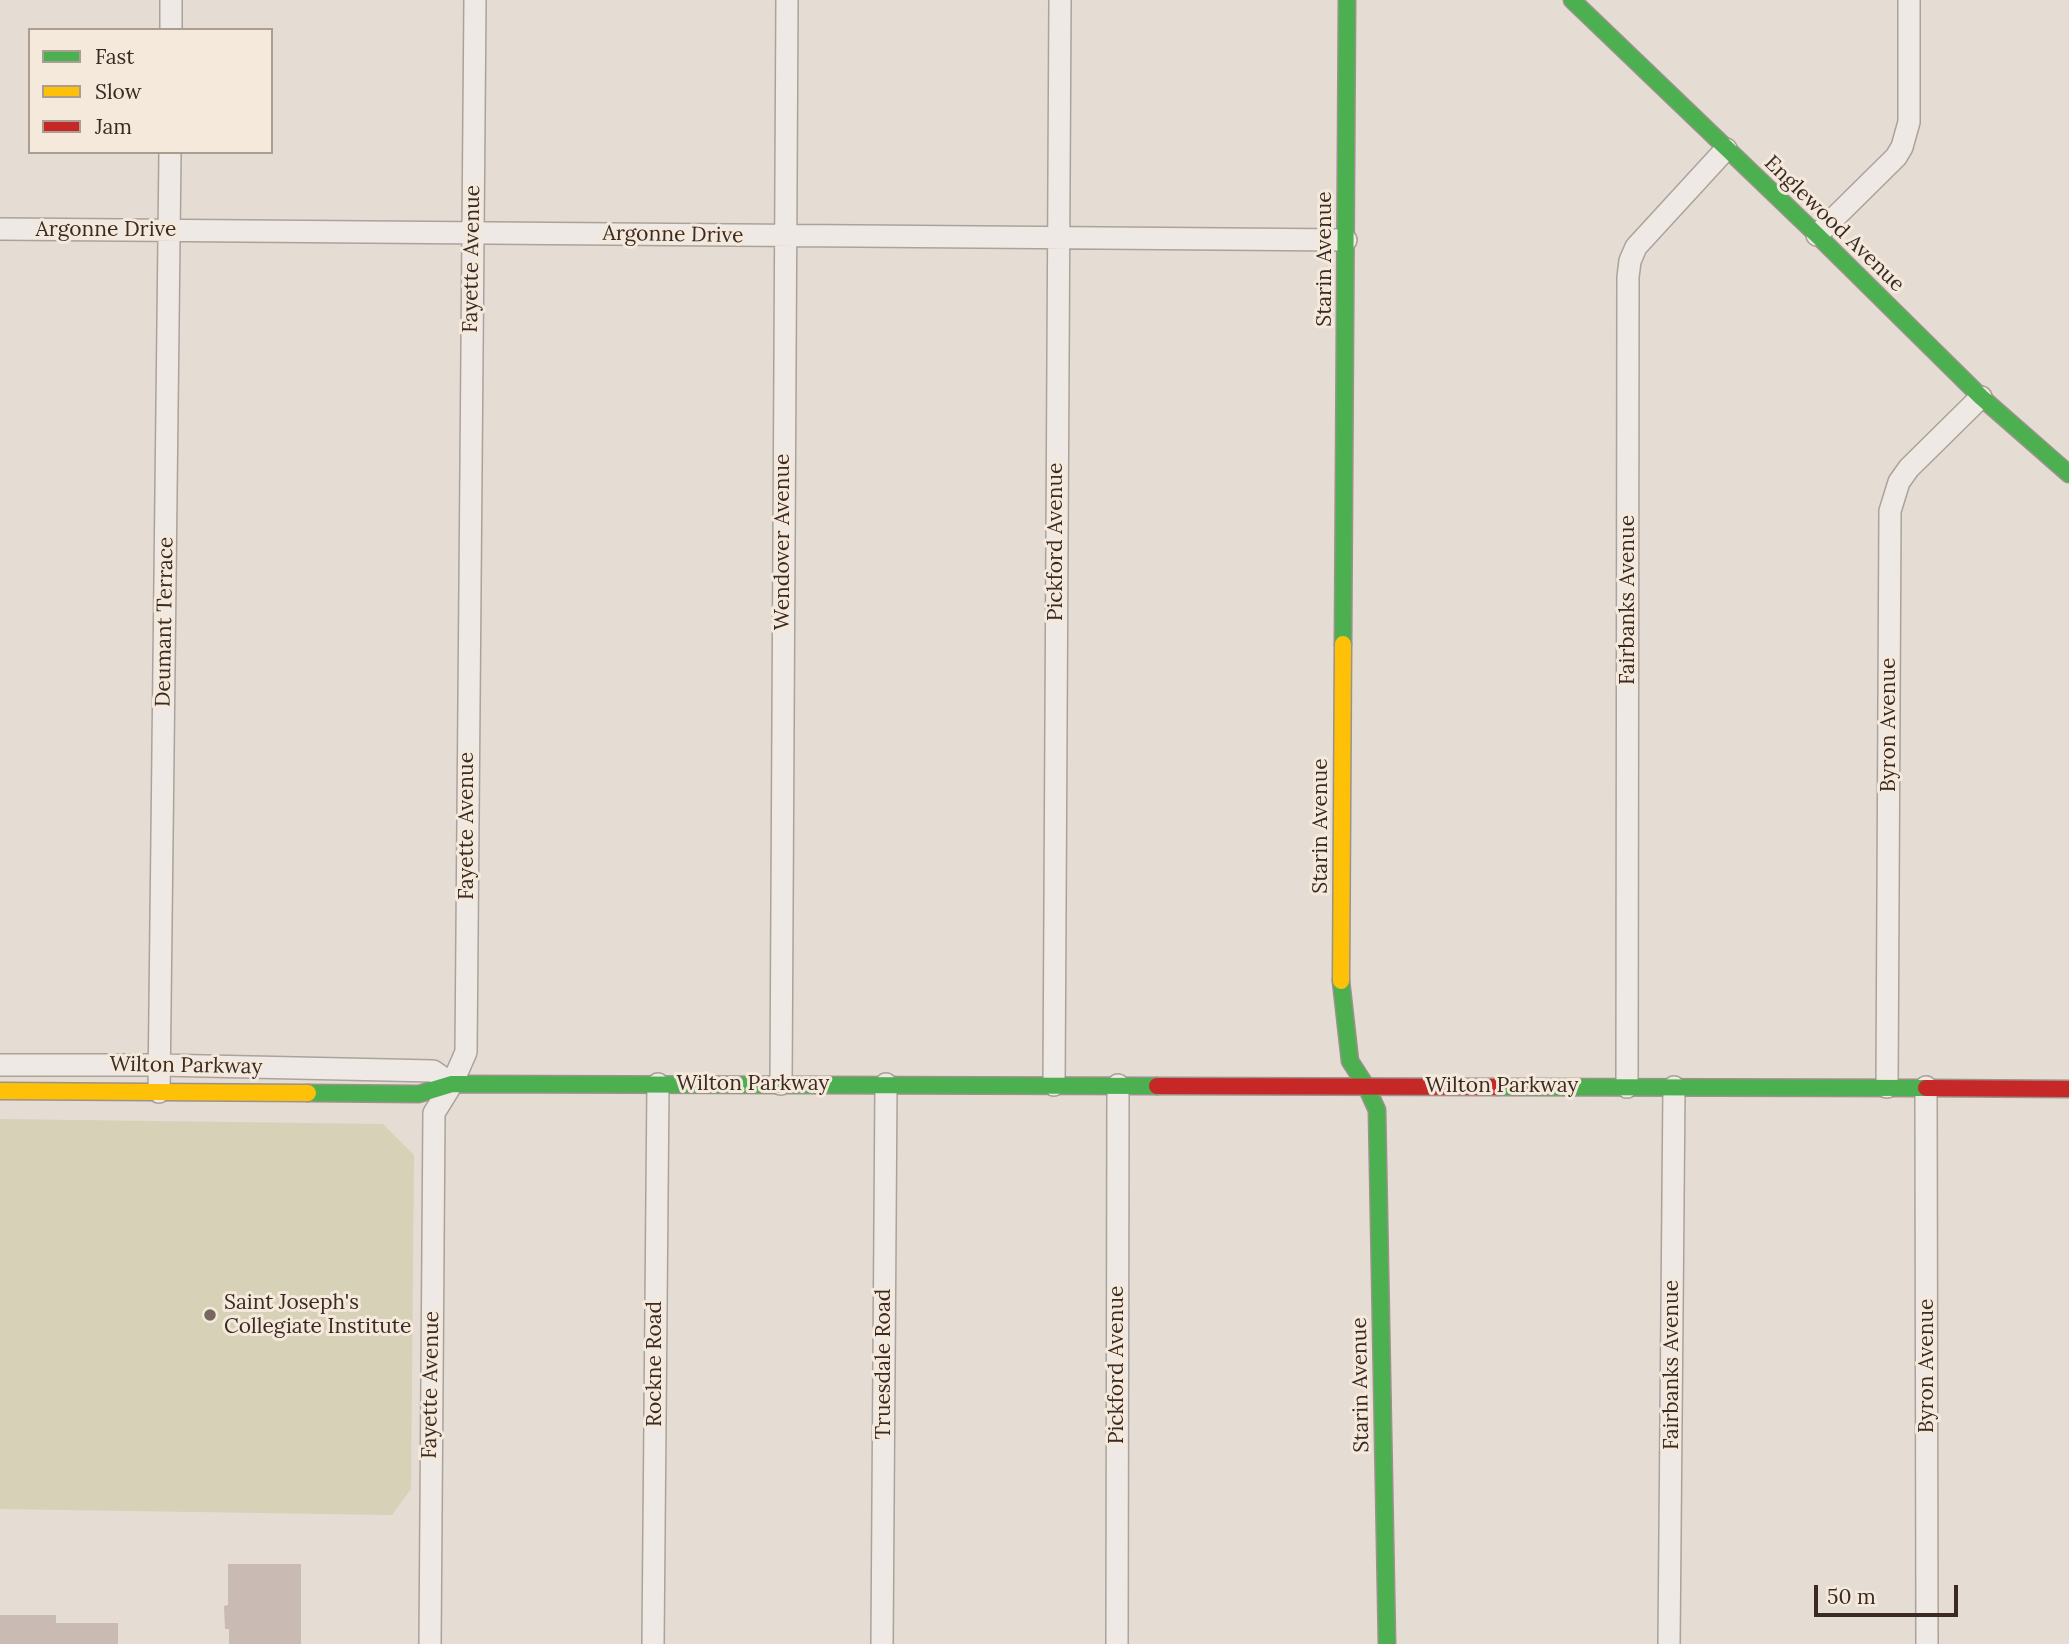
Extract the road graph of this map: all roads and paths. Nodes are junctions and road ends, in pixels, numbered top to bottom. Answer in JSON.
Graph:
{"nodes":[{"id":1,"x":171,"y":0,"type":"edge"},
{"id":2,"x":475,"y":0,"type":"edge"},
{"id":3,"x":787,"y":0,"type":"edge"},
{"id":4,"x":1060,"y":0,"type":"edge"},
{"id":5,"x":1347,"y":0,"type":"edge"},
{"id":6,"x":1572,"y":0,"type":"edge"},
{"id":7,"x":1909,"y":0,"type":"edge"},
{"id":8,"x":171,"y":28,"type":"edge"},
{"id":9,"x":1726,"y":149,"type":"junction"},
{"id":10,"x":170,"y":154,"type":"edge"},
{"id":11,"x":0,"y":229,"type":"edge"},
{"id":12,"x":169,"y":230,"type":"junction"},
{"id":13,"x":472,"y":232,"type":"junction"},
{"id":14,"x":785,"y":236,"type":"junction"},
{"id":15,"x":1817,"y":236,"type":"junction"},
{"id":16,"x":1058,"y":237,"type":"junction"},
{"id":17,"x":1346,"y":240,"type":"junction"},
{"id":18,"x":1981,"y":397,"type":"junction"},
{"id":19,"x":2069,"y":474,"type":"edge"},
{"id":20,"x":0,"y":1065,"type":"edge"},
{"id":21,"x":160,"y":1065,"type":"junction"},
{"id":22,"x":452,"y":1084,"type":"junction"},
{"id":23,"x":658,"y":1084,"type":"junction"},
{"id":24,"x":781,"y":1084,"type":"junction"},
{"id":25,"x":886,"y":1084,"type":"junction"},
{"id":26,"x":1054,"y":1085,"type":"junction"},
{"id":27,"x":1118,"y":1085,"type":"junction"},
{"id":28,"x":1366,"y":1086,"type":"junction"},
{"id":29,"x":1627,"y":1087,"type":"junction"},
{"id":30,"x":1674,"y":1087,"type":"junction"},
{"id":31,"x":1887,"y":1087,"type":"junction"},
{"id":32,"x":1926,"y":1087,"type":"junction"},
{"id":33,"x":2069,"y":1089,"type":"edge"},
{"id":34,"x":0,"y":1091,"type":"edge"},
{"id":35,"x":159,"y":1092,"type":"junction"},
{"id":36,"x":430,"y":1644,"type":"edge"},
{"id":37,"x":653,"y":1644,"type":"edge"},
{"id":38,"x":882,"y":1644,"type":"edge"},
{"id":39,"x":1117,"y":1644,"type":"edge"},
{"id":40,"x":1387,"y":1644,"type":"edge"},
{"id":41,"x":1670,"y":1644,"type":"edge"},
{"id":42,"x":1927,"y":1644,"type":"edge"}],
"edges":[{"from":1,"to":8,"type":"street"},
{"from":2,"to":13,"type":"street","name":"Fayette Avenue"},
{"from":3,"to":14,"type":"street","name":"Wendover Avenue"},
{"from":4,"to":16,"type":"street","name":"Pickford Avenue"},
{"from":5,"to":17,"type":"street","name":"Starin Avenue"},
{"from":6,"to":9,"type":"street","name":"Englewood Avenue"},
{"from":7,"to":15,"type":"street"},
{"from":9,"to":15,"type":"street","name":"Englewood Avenue"},
{"from":9,"to":29,"type":"street","name":"Fairbanks Avenue"},
{"from":10,"to":12,"type":"street","name":"Deumant Terrace"},
{"from":11,"to":12,"type":"street","name":"Argonne Drive"},
{"from":12,"to":13,"type":"street","name":"Argonne Drive"},
{"from":12,"to":21,"type":"street","name":"Deumant Terrace"},
{"from":13,"to":14,"type":"street","name":"Argonne Drive"},
{"from":13,"to":22,"type":"street","name":"Fayette Avenue"},
{"from":14,"to":16,"type":"street","name":"Argonne Drive"},
{"from":14,"to":24,"type":"street","name":"Wendover Avenue"},
{"from":15,"to":18,"type":"street","name":"Englewood Avenue"},
{"from":16,"to":17,"type":"street","name":"Argonne Drive"},
{"from":16,"to":26,"type":"street","name":"Pickford Avenue"},
{"from":17,"to":28,"type":"street","name":"Starin Avenue"},
{"from":18,"to":19,"type":"street","name":"Englewood Avenue"},
{"from":18,"to":31,"type":"street","name":"Byron Avenue"},
{"from":20,"to":21,"type":"street","name":"Wilton Parkway"},
{"from":21,"to":22,"type":"street","name":"Wilton Parkway"},
{"from":21,"to":35,"type":"street","name":"Deumant Terrace"},
{"from":22,"to":23,"type":"street","name":"Wilton Parkway"},
{"from":22,"to":35,"type":"street","name":"Wilton Parkway"},
{"from":22,"to":36,"type":"street","name":"Fayette Avenue"},
{"from":23,"to":24,"type":"street","name":"Wilton Parkway"},
{"from":23,"to":37,"type":"street","name":"Rockne Road"},
{"from":24,"to":25,"type":"street","name":"Wilton Parkway"},
{"from":25,"to":26,"type":"street","name":"Wilton Parkway"},
{"from":25,"to":38,"type":"street","name":"Truesdale Road"},
{"from":26,"to":27,"type":"street","name":"Wilton Parkway"},
{"from":27,"to":28,"type":"street","name":"Wilton Parkway"},
{"from":27,"to":39,"type":"street","name":"Pickford Avenue"},
{"from":28,"to":29,"type":"street","name":"Wilton Parkway"},
{"from":28,"to":40,"type":"street","name":"Starin Avenue"},
{"from":29,"to":30,"type":"street","name":"Wilton Parkway"},
{"from":30,"to":31,"type":"street","name":"Wilton Parkway"},
{"from":30,"to":41,"type":"street","name":"Fairbanks Avenue"},
{"from":31,"to":32,"type":"street","name":"Wilton Parkway"},
{"from":32,"to":33,"type":"street"},
{"from":32,"to":42,"type":"street","name":"Byron Avenue"},
{"from":34,"to":35,"type":"street","name":"Wilton Parkway"}]}
